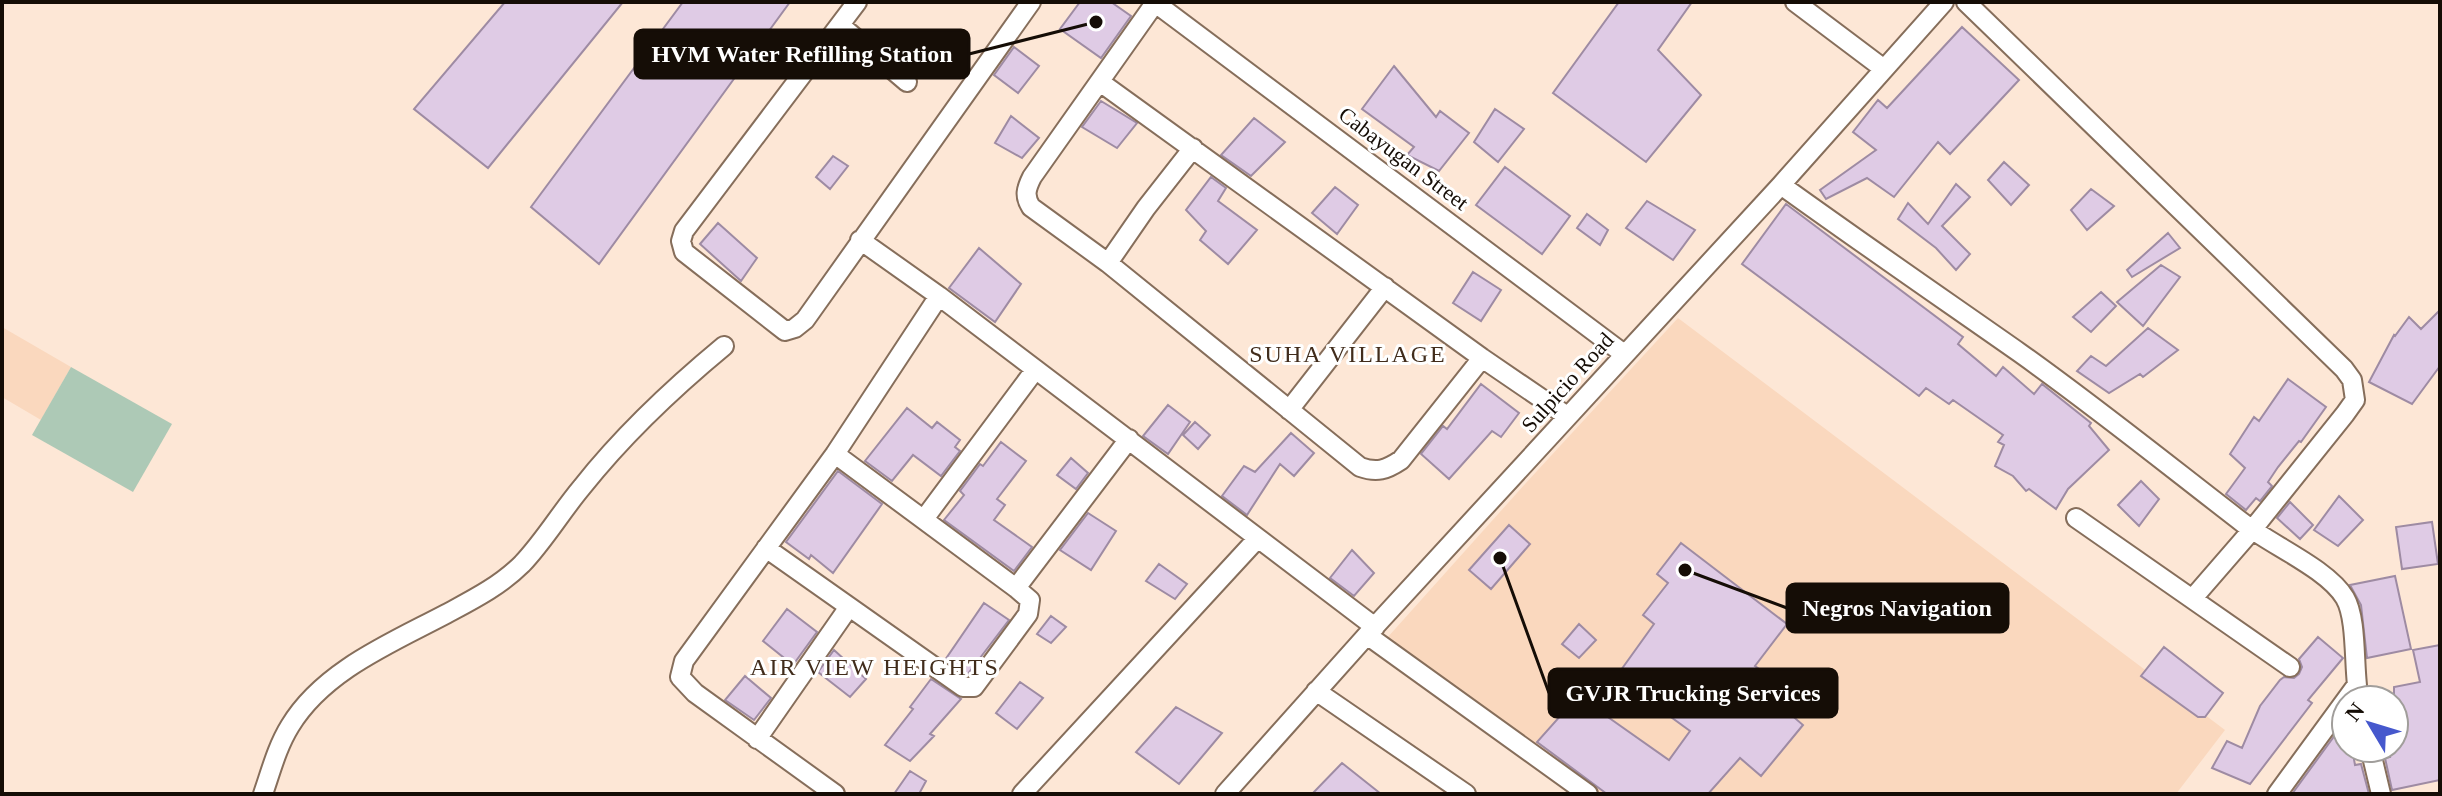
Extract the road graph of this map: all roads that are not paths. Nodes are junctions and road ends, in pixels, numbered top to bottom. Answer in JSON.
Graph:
{"nodes":[{"id":1,"x":857,"y":2,"type":"edge"},
{"id":2,"x":1031,"y":2,"type":"edge"},
{"id":3,"x":1795,"y":2,"type":"edge"},
{"id":4,"x":1944,"y":2,"type":"edge"},
{"id":5,"x":1966,"y":2,"type":"edge"},
{"id":6,"x":1154,"y":3,"type":"edge"},
{"id":7,"x":840,"y":25,"type":"junction"},
{"id":8,"x":1884,"y":69,"type":"junction"},
{"id":9,"x":907,"y":82,"type":"dead end"},
{"id":10,"x":1100,"y":82,"type":"junction"},
{"id":11,"x":1193,"y":148,"type":"junction"},
{"id":12,"x":1781,"y":185,"type":"junction"},
{"id":13,"x":860,"y":240,"type":"junction"},
{"id":14,"x":1108,"y":263,"type":"junction"},
{"id":15,"x":1385,"y":287,"type":"junction"},
{"id":16,"x":939,"y":296,"type":"junction"},
{"id":17,"x":724,"y":346,"type":"dead end"},
{"id":18,"x":1624,"y":354,"type":"junction"},
{"id":19,"x":1482,"y":358,"type":"junction"},
{"id":20,"x":1035,"y":370,"type":"junction"},
{"id":21,"x":1289,"y":410,"type":"junction"},
{"id":22,"x":1567,"y":416,"type":"junction"},
{"id":23,"x":1129,"y":439,"type":"junction"},
{"id":24,"x":835,"y":454,"type":"junction"},
{"id":25,"x":2076,"y":518,"type":"dead end"},
{"id":26,"x":924,"y":519,"type":"junction"},
{"id":27,"x":2252,"y":530,"type":"junction"},
{"id":28,"x":1257,"y":539,"type":"junction"},
{"id":29,"x":766,"y":548,"type":"junction"},
{"id":30,"x":1016,"y":588,"type":"junction"},
{"id":31,"x":2193,"y":598,"type":"junction"},
{"id":32,"x":849,"y":607,"type":"junction"},
{"id":33,"x":1371,"y":631,"type":"junction"},
{"id":34,"x":2290,"y":667,"type":"dead end"},
{"id":35,"x":2356,"y":684,"type":"edge"},
{"id":36,"x":1316,"y":691,"type":"junction"},
{"id":37,"x":2330,"y":727,"type":"edge"},
{"id":38,"x":757,"y":739,"type":"junction"},
{"id":39,"x":2374,"y":764,"type":"edge"},
{"id":40,"x":263,"y":794,"type":"edge"},
{"id":41,"x":835,"y":794,"type":"edge"},
{"id":42,"x":1022,"y":794,"type":"edge"},
{"id":43,"x":1225,"y":794,"type":"edge"},
{"id":44,"x":1466,"y":794,"type":"edge"},
{"id":45,"x":1588,"y":794,"type":"edge"},
{"id":46,"x":2277,"y":794,"type":"edge"},
{"id":47,"x":2381,"y":794,"type":"edge"}],
"edges":[{"from":1,"to":7,"type":"street"},
{"from":2,"to":13,"type":"street"},
{"from":3,"to":8,"type":"street"},
{"from":4,"to":8,"type":"street","name":"Sulpicio Road"},
{"from":5,"to":27,"type":"street"},
{"from":6,"to":10,"type":"street"},
{"from":6,"to":18,"type":"street","name":"Cabayugan Street"},
{"from":7,"to":9,"type":"street"},
{"from":7,"to":13,"type":"street"},
{"from":8,"to":12,"type":"street","name":"Sulpicio Road"},
{"from":10,"to":11,"type":"street"},
{"from":10,"to":14,"type":"street"},
{"from":11,"to":14,"type":"street"},
{"from":11,"to":15,"type":"street"},
{"from":12,"to":18,"type":"street","name":"Sulpicio Road"},
{"from":12,"to":27,"type":"street"},
{"from":13,"to":16,"type":"street"},
{"from":14,"to":21,"type":"street"},
{"from":15,"to":19,"type":"street"},
{"from":15,"to":21,"type":"street"},
{"from":16,"to":20,"type":"street"},
{"from":16,"to":24,"type":"street"},
{"from":17,"to":40,"type":"street"},
{"from":18,"to":22,"type":"street","name":"Sulpicio Road"},
{"from":19,"to":21,"type":"street"},
{"from":19,"to":22,"type":"street"},
{"from":20,"to":23,"type":"street"},
{"from":20,"to":26,"type":"street"},
{"from":22,"to":33,"type":"street","name":"Sulpicio Road"},
{"from":23,"to":28,"type":"street"},
{"from":23,"to":30,"type":"street"},
{"from":24,"to":26,"type":"street"},
{"from":24,"to":29,"type":"street"},
{"from":25,"to":31,"type":"street"},
{"from":26,"to":30,"type":"street"},
{"from":27,"to":31,"type":"street"},
{"from":27,"to":35,"type":"street"},
{"from":28,"to":33,"type":"street"},
{"from":28,"to":42,"type":"street"},
{"from":29,"to":32,"type":"street"},
{"from":29,"to":38,"type":"street"},
{"from":30,"to":32,"type":"street"},
{"from":31,"to":34,"type":"street"},
{"from":32,"to":38,"type":"street"},
{"from":33,"to":36,"type":"street","name":"Sulpicio Road"},
{"from":33,"to":45,"type":"street"},
{"from":36,"to":43,"type":"street","name":"Sulpicio Road"},
{"from":36,"to":44,"type":"street"},
{"from":37,"to":46,"type":"street"},
{"from":38,"to":41,"type":"street"},
{"from":39,"to":47,"type":"street"}]}
